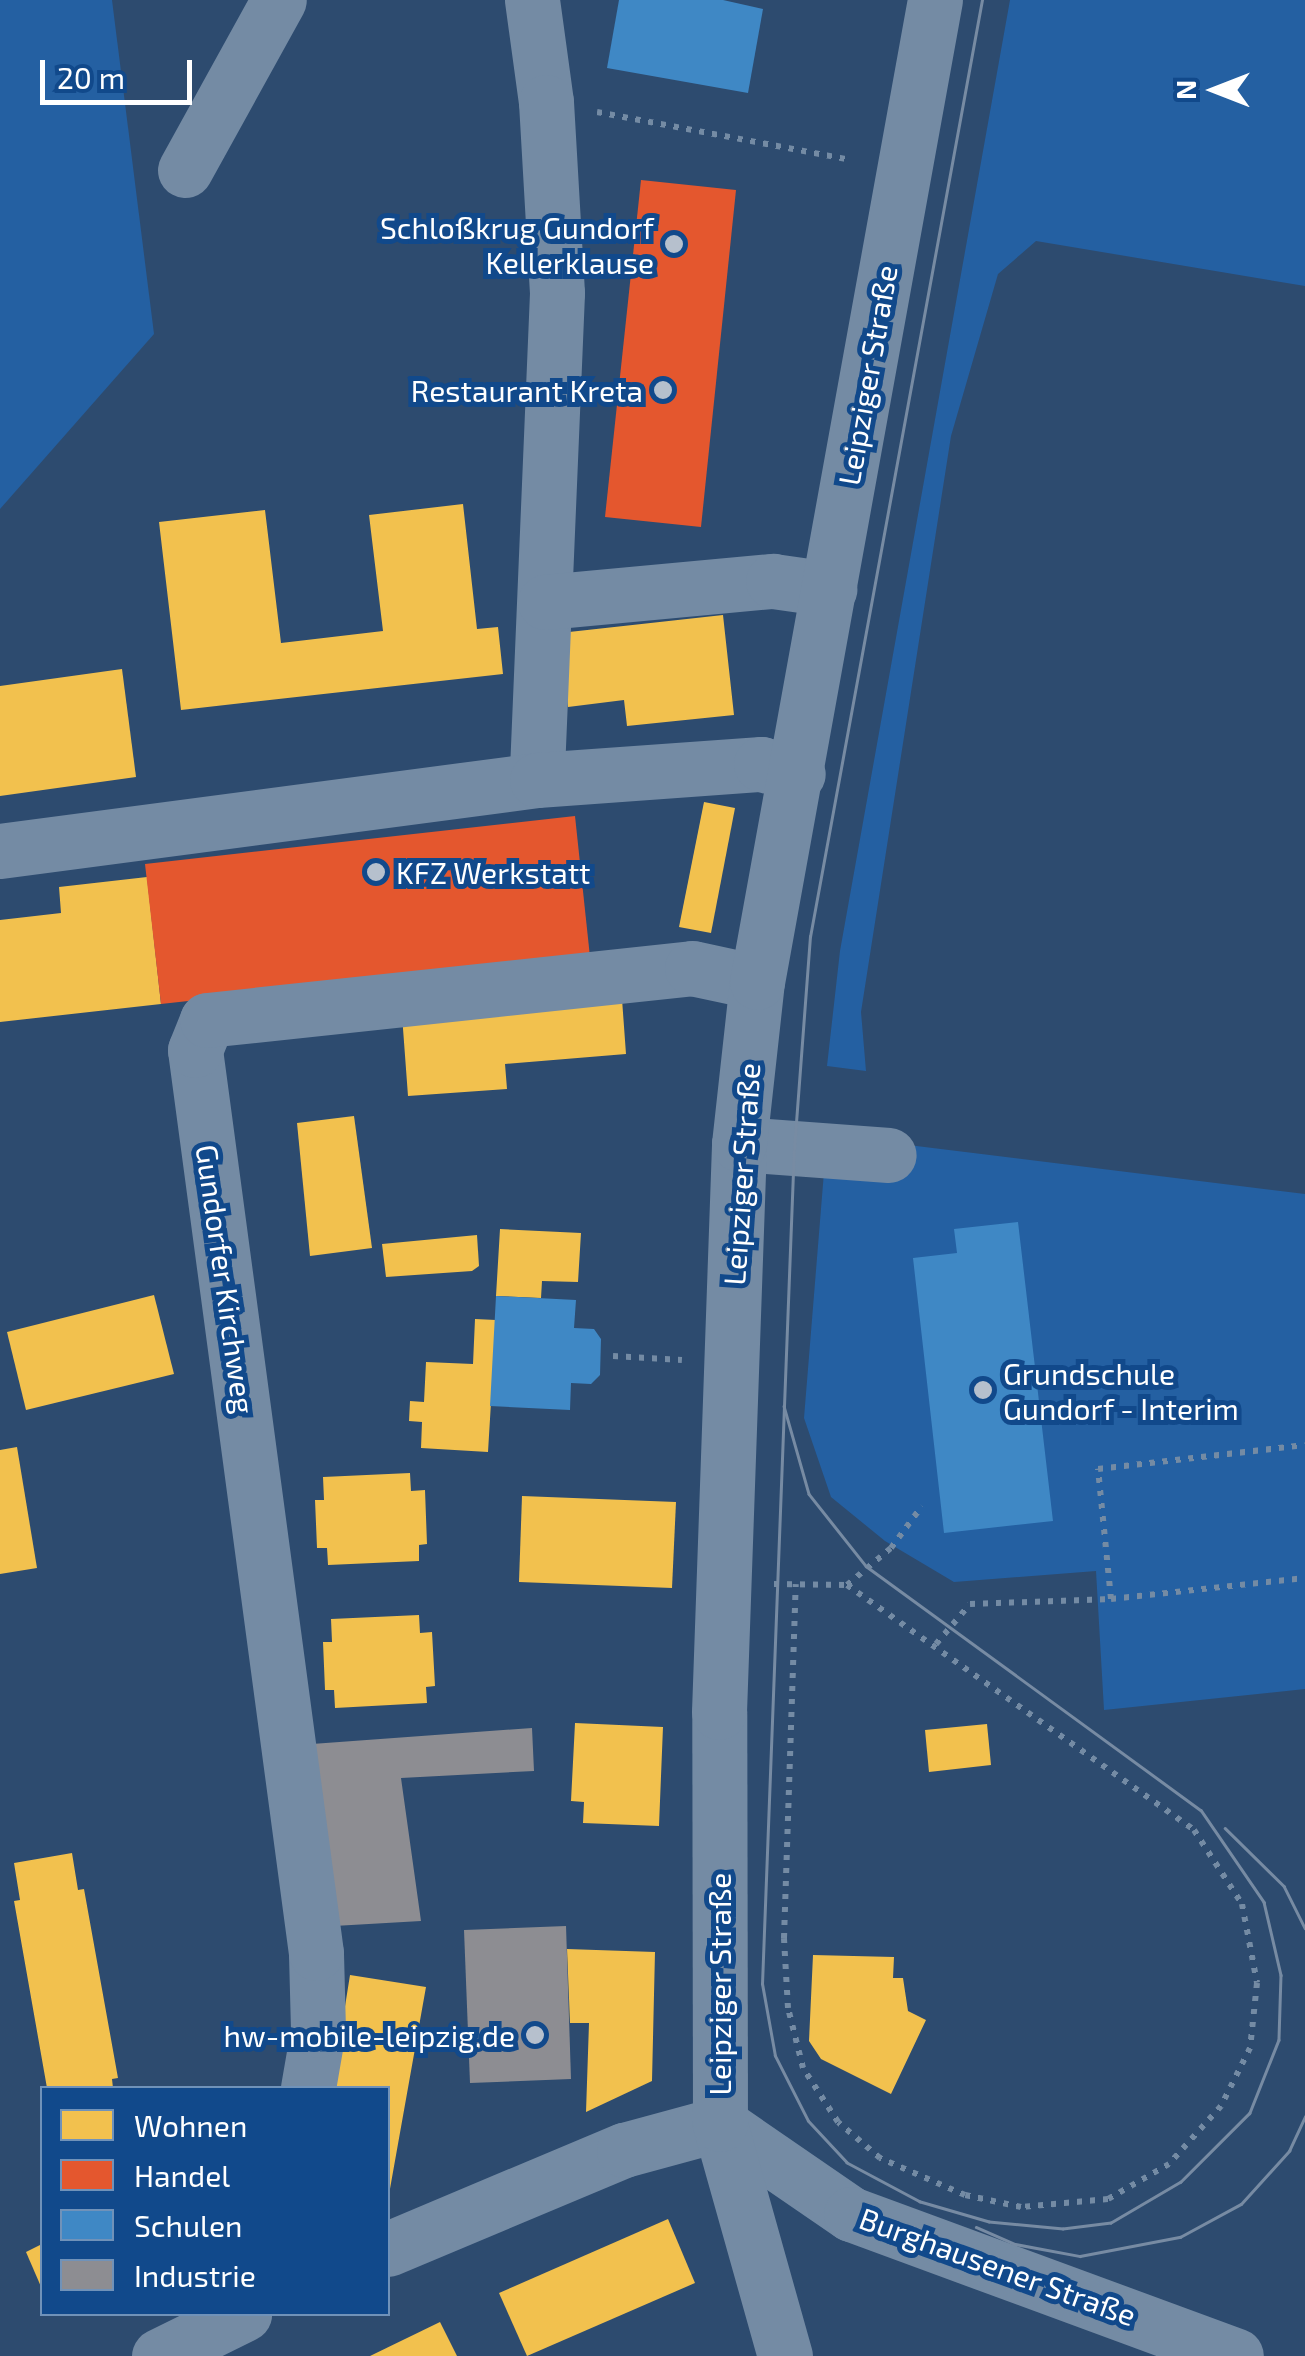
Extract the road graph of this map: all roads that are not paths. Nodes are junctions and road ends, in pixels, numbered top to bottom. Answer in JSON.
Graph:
{"nodes":[{"id":1,"x":279,"y":0,"type":"edge"},
{"id":2,"x":532,"y":0,"type":"edge"},
{"id":3,"x":934,"y":0,"type":"edge"},
{"id":4,"x":185,"y":170,"type":"dead end"},
{"id":5,"x":829,"y":589,"type":"junction"},
{"id":6,"x":545,"y":602,"type":"junction"},
{"id":7,"x":798,"y":774,"type":"junction"},
{"id":8,"x":537,"y":780,"type":"junction"},
{"id":9,"x":0,"y":851,"type":"edge"},
{"id":10,"x":756,"y":982,"type":"junction"},
{"id":11,"x":739,"y":1144,"type":"junction"},
{"id":12,"x":889,"y":1155,"type":"dead end"},
{"id":13,"x":308,"y":2086,"type":"edge"},
{"id":14,"x":720,"y":2124,"type":"junction"},
{"id":15,"x":390,"y":2249,"type":"edge"},
{"id":16,"x":240,"y":2316,"type":"edge"},
{"id":17,"x":159,"y":2356,"type":"edge"},
{"id":18,"x":784,"y":2356,"type":"edge"},
{"id":19,"x":1236,"y":2356,"type":"edge"}],
"edges":[{"from":1,"to":4,"type":"street"},
{"from":2,"to":6,"type":"street"},
{"from":3,"to":5,"type":"street","name":"Leipziger Straße"},
{"from":5,"to":6,"type":"street"},
{"from":5,"to":7,"type":"street","name":"Leipziger Straße"},
{"from":6,"to":8,"type":"street"},
{"from":7,"to":8,"type":"street"},
{"from":7,"to":10,"type":"street","name":"Leipziger Straße"},
{"from":8,"to":9,"type":"street"},
{"from":10,"to":11,"type":"street","name":"Leipziger Straße"},
{"from":10,"to":13,"type":"street","name":"Gundorfer Kirchweg"},
{"from":11,"to":12,"type":"street"},
{"from":11,"to":14,"type":"street","name":"Leipziger Straße"},
{"from":14,"to":15,"type":"street"},
{"from":14,"to":18,"type":"street","name":"Leipziger Straße"},
{"from":14,"to":19,"type":"street","name":"Burghausener Straße"},
{"from":16,"to":17,"type":"street"}]}
